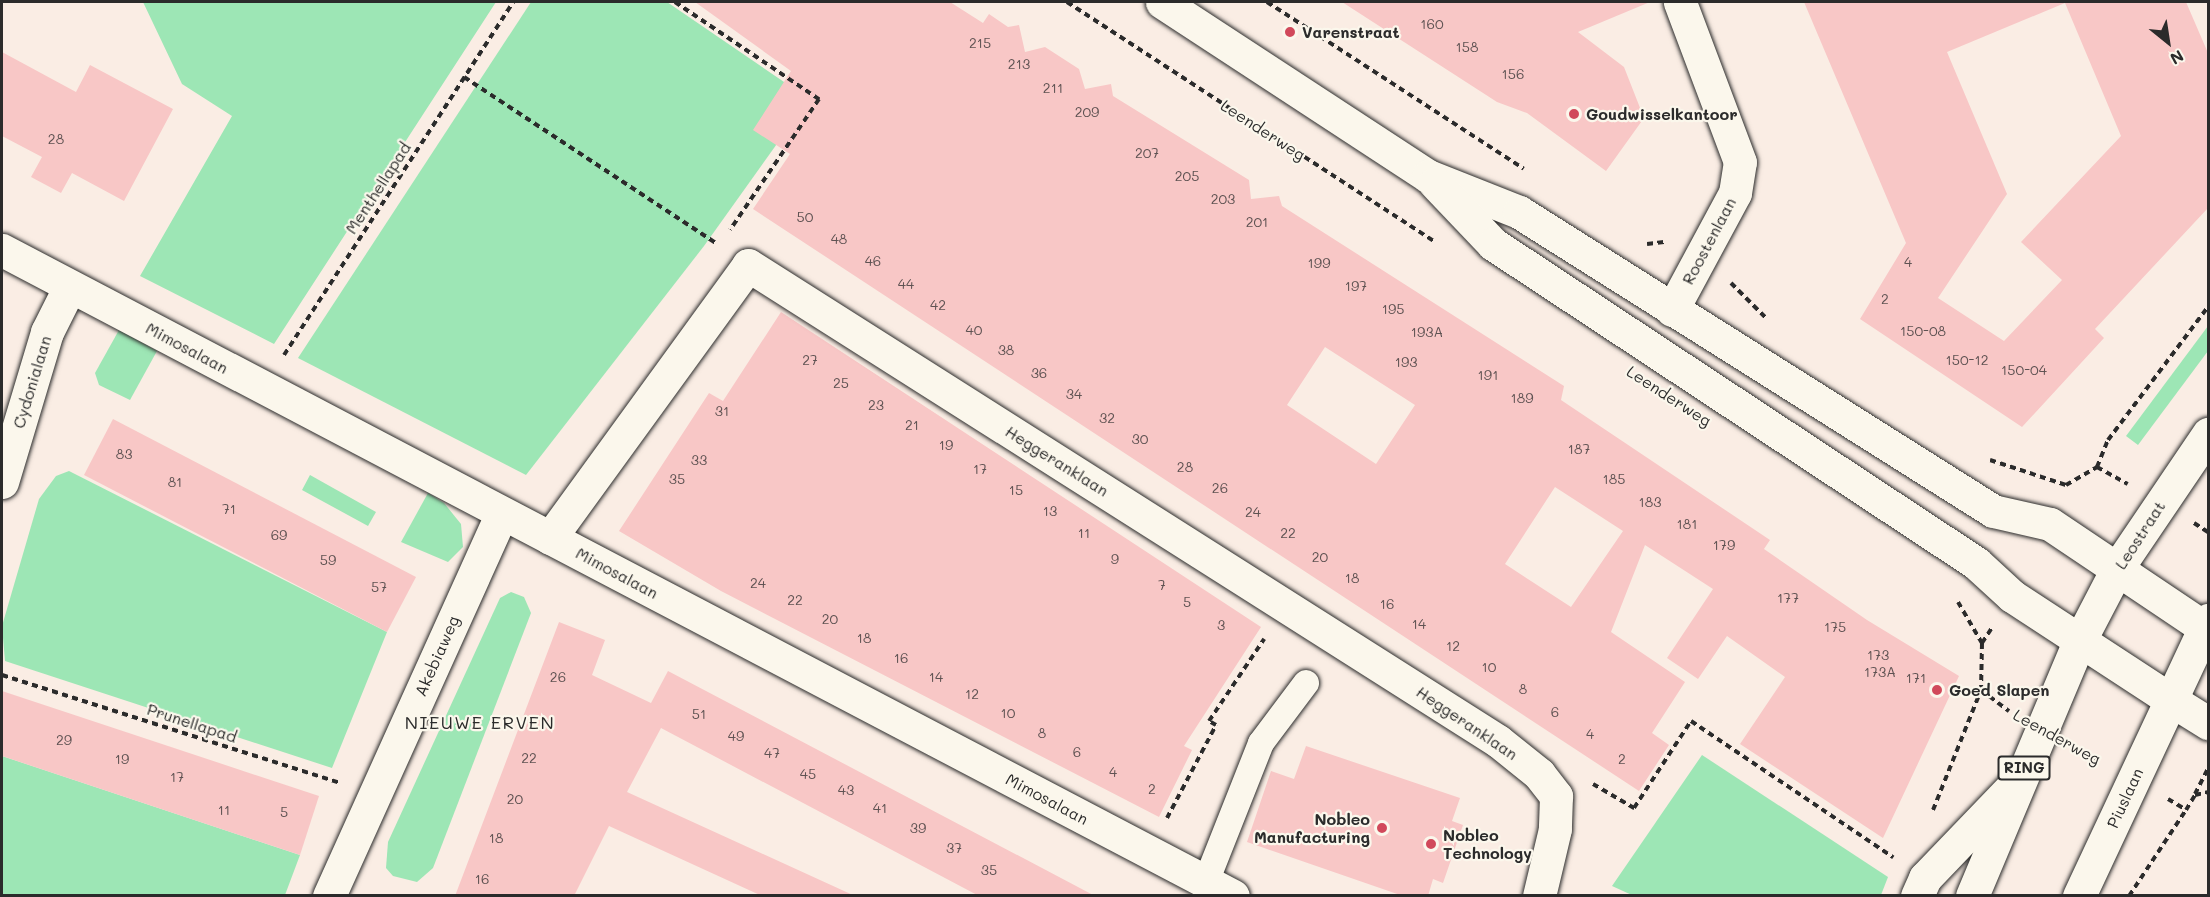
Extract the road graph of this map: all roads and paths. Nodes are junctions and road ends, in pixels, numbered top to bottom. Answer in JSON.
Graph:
{"nodes":[{"id":1,"x":513,"y":2,"type":"edge"},
{"id":2,"x":675,"y":2,"type":"edge"},
{"id":3,"x":1067,"y":2,"type":"edge"},
{"id":4,"x":1162,"y":2,"type":"edge"},
{"id":5,"x":1267,"y":2,"type":"edge"},
{"id":6,"x":1680,"y":2,"type":"edge"},
{"id":7,"x":464,"y":78,"type":"junction"},
{"id":8,"x":1527,"y":171,"type":"dead end"},
{"id":9,"x":1428,"y":176,"type":"junction"},
{"id":10,"x":1667,"y":241,"type":"dead end"},
{"id":11,"x":1638,"y":243,"type":"dead end"},
{"id":12,"x":1437,"y":244,"type":"dead end"},
{"id":13,"x":2,"y":250,"type":"edge"},
{"id":14,"x":70,"y":286,"type":"junction"},
{"id":15,"x":2208,"y":307,"type":"edge"},
{"id":16,"x":1672,"y":310,"type":"junction"},
{"id":17,"x":263,"y":388,"type":"junction"},
{"id":18,"x":2208,"y":434,"type":"edge"},
{"id":19,"x":2097,"y":467,"type":"dead end"},
{"id":20,"x":2,"y":482,"type":"edge"},
{"id":21,"x":501,"y":514,"type":"junction"},
{"id":22,"x":550,"y":538,"type":"junction"},
{"id":23,"x":2118,"y":567,"type":"junction"},
{"id":24,"x":1953,"y":595,"type":"dead end"},
{"id":25,"x":1286,"y":606,"type":"junction"},
{"id":26,"x":2207,"y":626,"type":"edge"},
{"id":27,"x":2079,"y":642,"type":"junction"},
{"id":28,"x":2,"y":675,"type":"edge"},
{"id":29,"x":1306,"y":682,"type":"dead end"},
{"id":30,"x":1981,"y":690,"type":"junction"},
{"id":31,"x":2171,"y":700,"type":"junction"},
{"id":32,"x":2208,"y":723,"type":"edge"},
{"id":33,"x":2039,"y":729,"type":"junction"},
{"id":34,"x":2208,"y":768,"type":"edge"},
{"id":35,"x":2019,"y":780,"type":"junction"},
{"id":36,"x":2134,"y":780,"type":"junction"},
{"id":37,"x":2208,"y":792,"type":"edge"},
{"id":38,"x":375,"y":793,"type":"junction"},
{"id":39,"x":2195,"y":795,"type":"junction"},
{"id":40,"x":1556,"y":796,"type":"junction"},
{"id":41,"x":2186,"y":810,"type":"junction"},
{"id":42,"x":1149,"y":852,"type":"junction"},
{"id":43,"x":1921,"y":887,"type":"edge"},
{"id":44,"x":1220,"y":889,"type":"edge"},
{"id":45,"x":331,"y":895,"type":"edge"},
{"id":46,"x":1539,"y":896,"type":"edge"},
{"id":47,"x":1972,"y":896,"type":"edge"},
{"id":48,"x":2079,"y":896,"type":"edge"},
{"id":49,"x":2129,"y":896,"type":"edge"}],
"edges":[{"from":1,"to":7,"type":"path","name":"Menthellapad"},
{"from":2,"to":7,"type":"path"},
{"from":3,"to":12,"type":"path","name":"Leenderweg"},
{"from":4,"to":9,"type":"street","name":"Leenderweg"},
{"from":5,"to":8,"type":"path"},
{"from":6,"to":16,"type":"street","name":"Roostenlaan"},
{"from":7,"to":17,"type":"path","name":"Menthellapad"},
{"from":9,"to":16,"type":"street","name":"Leenderweg"},
{"from":9,"to":27,"type":"street","name":"Leenderweg"},
{"from":10,"to":11,"type":"path"},
{"from":13,"to":14,"type":"street","name":"Mimosalaan"},
{"from":14,"to":17,"type":"street","name":"Mimosalaan"},
{"from":14,"to":20,"type":"street","name":"Cydonialaan"},
{"from":15,"to":19,"type":"path"},
{"from":16,"to":23,"type":"street","name":"Leenderweg"},
{"from":17,"to":21,"type":"street","name":"Mimosalaan"},
{"from":18,"to":23,"type":"street","name":"Leostraat","number":"RING"},
{"from":21,"to":22,"type":"street","name":"Mimosalaan"},
{"from":21,"to":38,"type":"street","name":"Akebiaweg"},
{"from":22,"to":25,"type":"street","name":"Heggeranklaan"},
{"from":22,"to":42,"type":"street","name":"Mimosalaan"},
{"from":23,"to":26,"type":"street","name":"Leenderweg"},
{"from":23,"to":27,"type":"street","name":"Leostraat","number":"RING"},
{"from":24,"to":30,"type":"path"},
{"from":25,"to":40,"type":"street","name":"Heggeranklaan"},
{"from":25,"to":42,"type":"path"},
{"from":26,"to":31,"type":"street"},
{"from":27,"to":31,"type":"street","name":"Leenderweg"},
{"from":27,"to":33,"type":"street","number":"RING"},
{"from":28,"to":38,"type":"path","name":"Prunellapad"},
{"from":29,"to":44,"type":"lane"},
{"from":30,"to":33,"type":"path","name":"Leenderweg"},
{"from":30,"to":43,"type":"path"},
{"from":31,"to":32,"type":"street","name":"Leenderweg"},
{"from":31,"to":36,"type":"street","name":"Piuslaan"},
{"from":33,"to":35,"type":"street","number":"RING"},
{"from":33,"to":36,"type":"path","name":"Leenderweg"},
{"from":34,"to":39,"type":"path"},
{"from":35,"to":43,"type":"street"},
{"from":35,"to":47,"type":"street","number":"RING"},
{"from":36,"to":41,"type":"path","name":"Leenderweg"},
{"from":36,"to":48,"type":"street","name":"Piuslaan"},
{"from":37,"to":39,"type":"path"},
{"from":38,"to":45,"type":"street","name":"Akebiaweg"},
{"from":39,"to":41,"type":"path"},
{"from":40,"to":43,"type":"path"},
{"from":40,"to":46,"type":"street"},
{"from":41,"to":49,"type":"path"},
{"from":42,"to":44,"type":"street","name":"Mimosalaan"}]}
